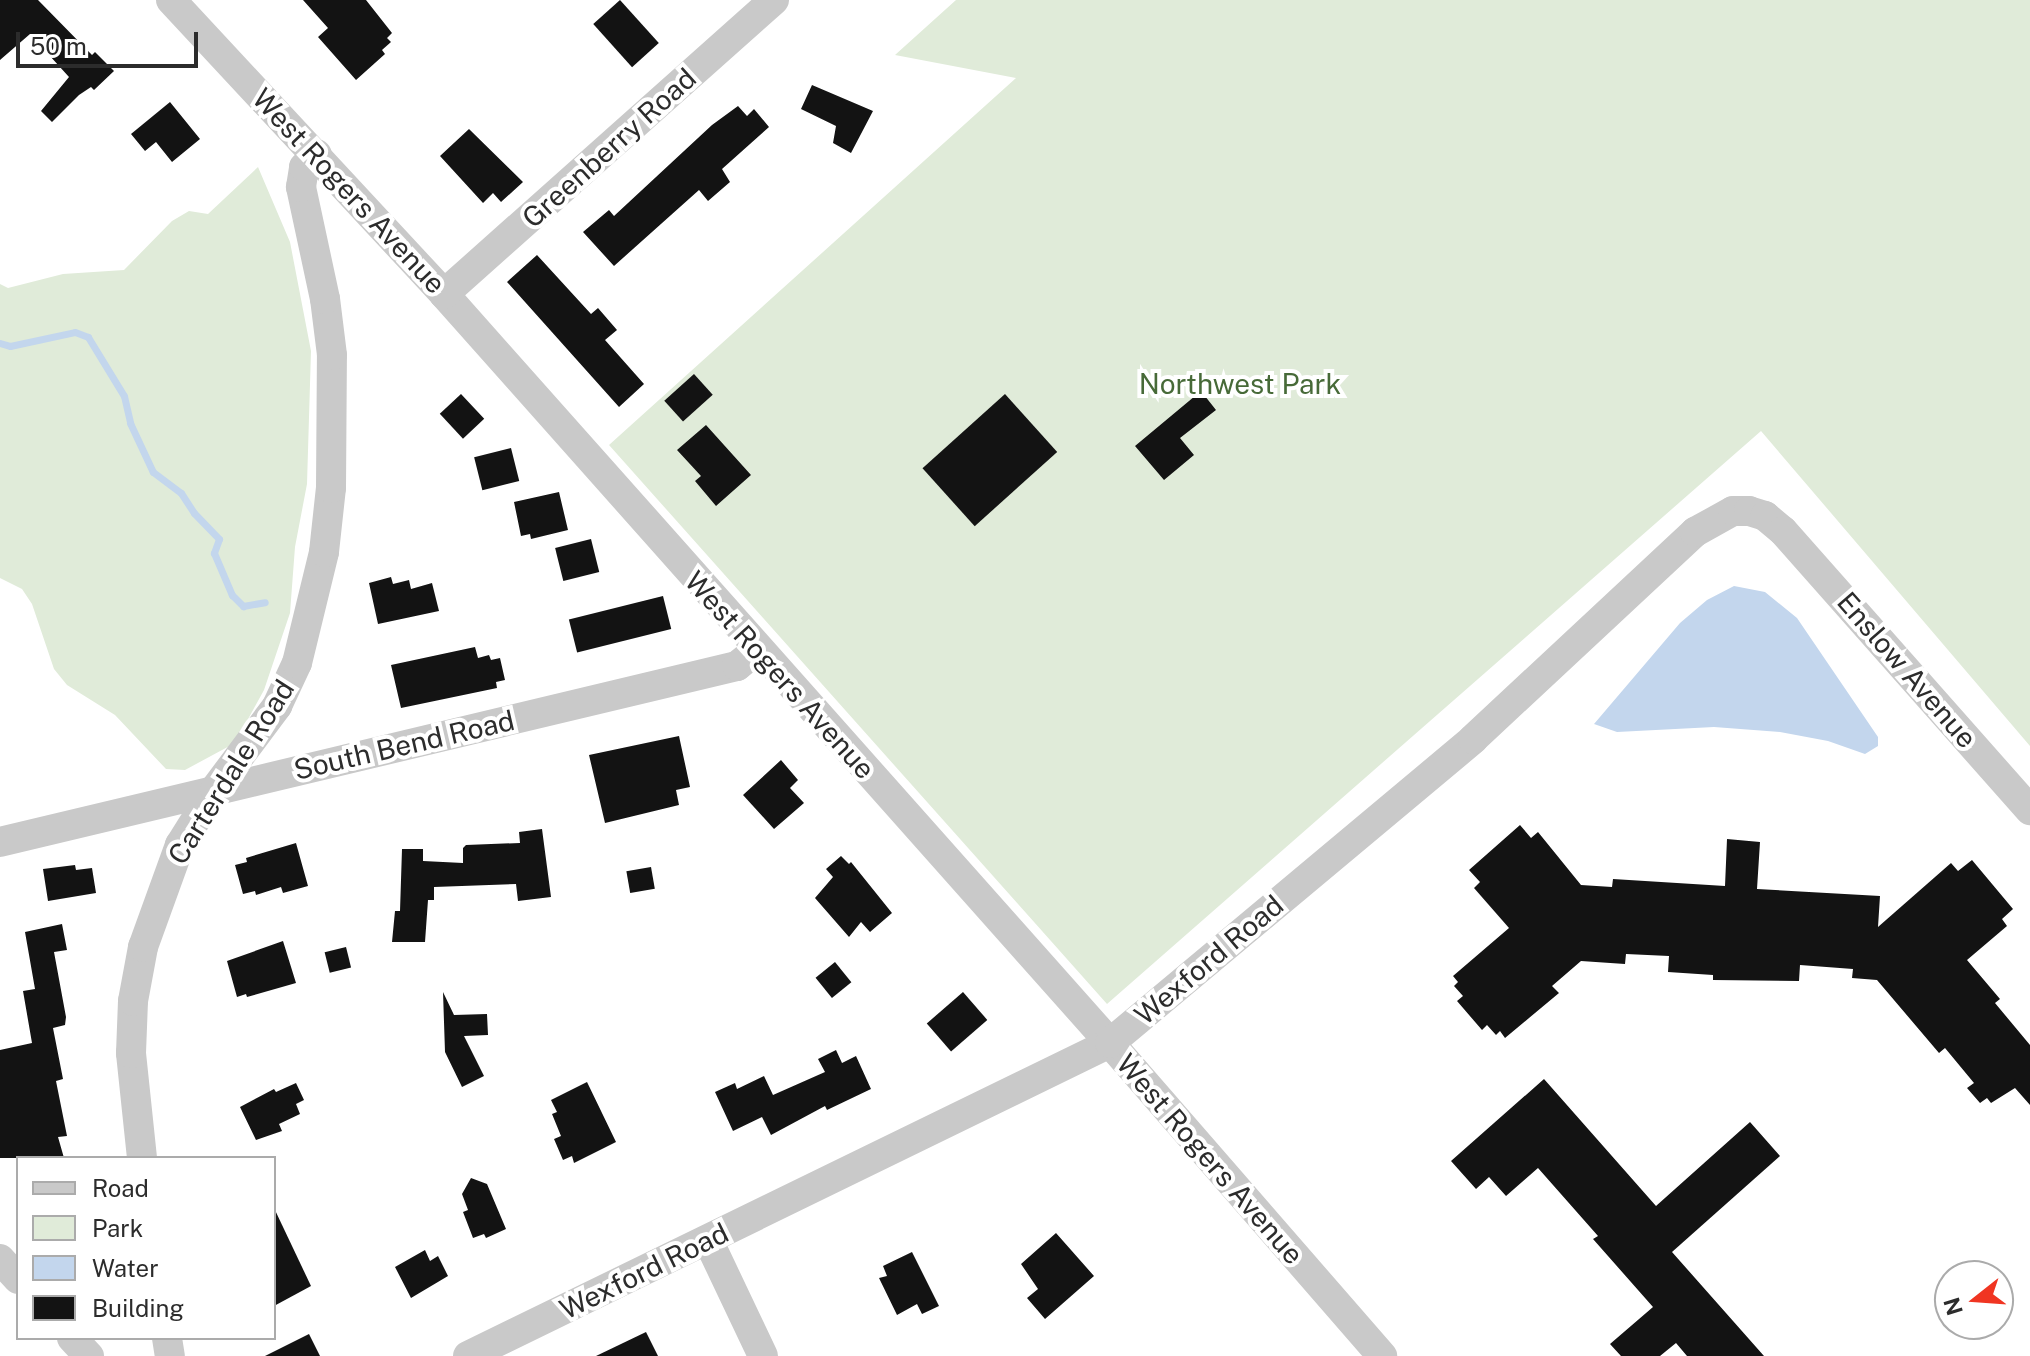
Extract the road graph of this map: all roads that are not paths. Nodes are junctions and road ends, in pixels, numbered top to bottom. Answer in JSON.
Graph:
{"nodes":[{"id":1,"x":171,"y":0,"type":"edge"},
{"id":2,"x":774,"y":0,"type":"edge"},
{"id":3,"x":317,"y":154,"type":"junction"},
{"id":4,"x":444,"y":294,"type":"junction"},
{"id":5,"x":1783,"y":531,"type":"joint"},
{"id":6,"x":757,"y":650,"type":"junction"},
{"id":7,"x":215,"y":789,"type":"junction"},
{"id":8,"x":2030,"y":810,"type":"edge"},
{"id":9,"x":0,"y":842,"type":"edge"},
{"id":10,"x":1110,"y":1043,"type":"junction"},
{"id":11,"x":142,"y":1156,"type":"edge"},
{"id":12,"x":708,"y":1240,"type":"junction"},
{"id":13,"x":0,"y":1259,"type":"edge"},
{"id":14,"x":16,"y":1277,"type":"edge"},
{"id":15,"x":74,"y":1340,"type":"edge"},
{"id":16,"x":89,"y":1356,"type":"edge"},
{"id":17,"x":468,"y":1356,"type":"edge"},
{"id":18,"x":763,"y":1356,"type":"edge"},
{"id":19,"x":1382,"y":1356,"type":"edge"}],
"edges":[{"from":1,"to":3,"type":"street","name":"West Rogers Avenue"},
{"from":2,"to":4,"type":"street","name":"Greenberry Road"},
{"from":3,"to":4,"type":"street","name":"West Rogers Avenue"},
{"from":3,"to":7,"type":"street","name":"Carterdale Road"},
{"from":4,"to":6,"type":"street","name":"West Rogers Avenue"},
{"from":5,"to":8,"type":"street","name":"Enslow Avenue"},
{"from":5,"to":10,"type":"street","name":"Wexford Road"},
{"from":6,"to":7,"type":"street","name":"South Bend Road"},
{"from":6,"to":10,"type":"street","name":"West Rogers Avenue"},
{"from":7,"to":9,"type":"street","name":"South Bend Road"},
{"from":7,"to":11,"type":"street","name":"Carterdale Road"},
{"from":10,"to":12,"type":"street","name":"Wexford Road"},
{"from":10,"to":19,"type":"street","name":"West Rogers Avenue"},
{"from":12,"to":17,"type":"street","name":"Wexford Road"},
{"from":12,"to":18,"type":"street"},
{"from":13,"to":14,"type":"street"},
{"from":15,"to":16,"type":"street"}]}
